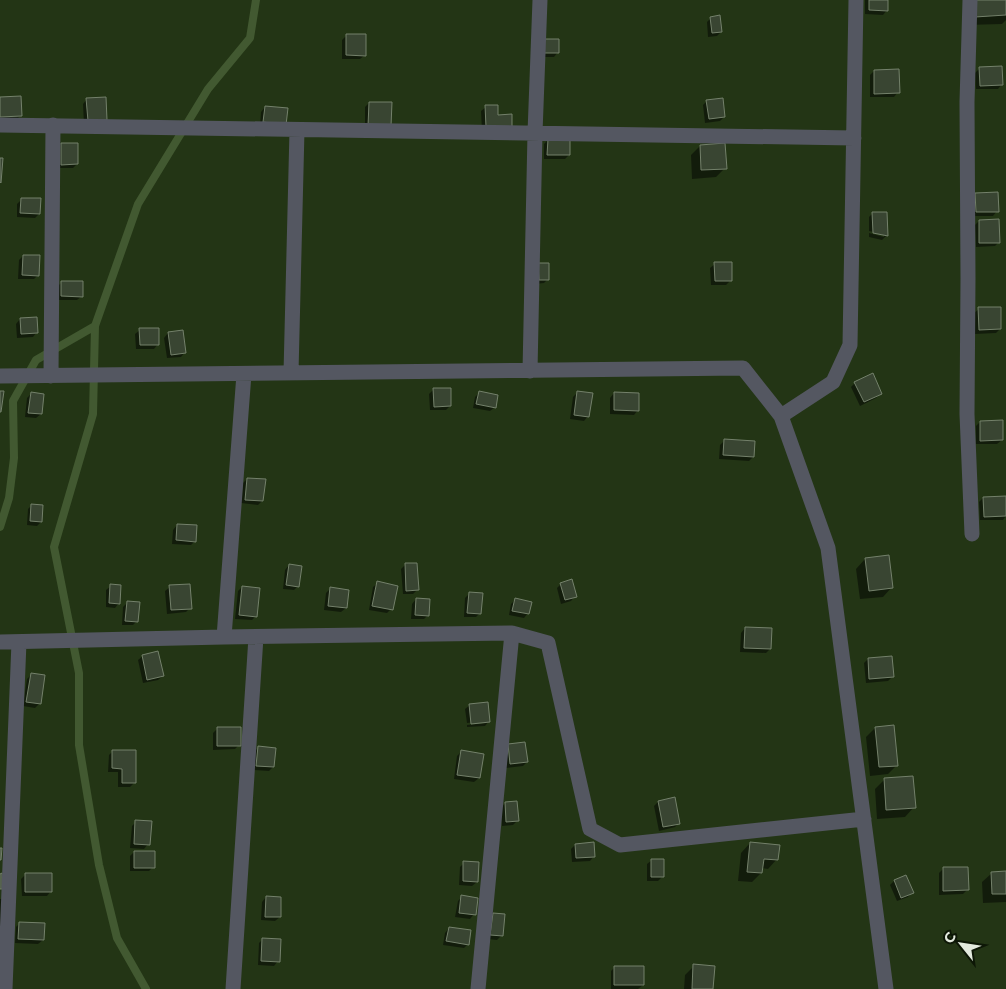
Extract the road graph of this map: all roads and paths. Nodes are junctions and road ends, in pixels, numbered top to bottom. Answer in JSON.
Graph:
{"nodes":[{"id":1,"x":540,"y":0,"type":"edge"},
{"id":2,"x":856,"y":0,"type":"edge"},
{"id":3,"x":970,"y":0,"type":"edge"},
{"id":4,"x":0,"y":124,"type":"edge"},
{"id":5,"x":53,"y":125,"type":"junction"},
{"id":6,"x":297,"y":130,"type":"junction"},
{"id":7,"x":534,"y":133,"type":"junction"},
{"id":8,"x":854,"y":138,"type":"junction"},
{"id":9,"x":530,"y":370,"type":"junction"},
{"id":10,"x":291,"y":373,"type":"junction"},
{"id":11,"x":244,"y":374,"type":"junction"},
{"id":12,"x":0,"y":376,"type":"edge"},
{"id":13,"x":51,"y":376,"type":"junction"},
{"id":14,"x":781,"y":416,"type":"junction"},
{"id":15,"x":972,"y":534,"type":"dead end"},
{"id":16,"x":512,"y":633,"type":"junction"},
{"id":17,"x":256,"y":636,"type":"junction"},
{"id":18,"x":224,"y":637,"type":"junction"},
{"id":19,"x":0,"y":642,"type":"edge"},
{"id":20,"x":19,"y":642,"type":"junction"},
{"id":21,"x":864,"y":818,"type":"junction"},
{"id":22,"x":5,"y":989,"type":"edge"},
{"id":23,"x":233,"y":989,"type":"edge"},
{"id":24,"x":478,"y":989,"type":"edge"},
{"id":25,"x":886,"y":989,"type":"edge"}],
"edges":[{"from":1,"to":7,"type":"street"},
{"from":2,"to":8,"type":"street"},
{"from":3,"to":15,"type":"street"},
{"from":4,"to":5,"type":"street"},
{"from":5,"to":6,"type":"street"},
{"from":5,"to":13,"type":"street"},
{"from":6,"to":7,"type":"street"},
{"from":6,"to":10,"type":"street"},
{"from":7,"to":8,"type":"street"},
{"from":7,"to":9,"type":"street"},
{"from":8,"to":14,"type":"street"},
{"from":9,"to":10,"type":"street"},
{"from":9,"to":14,"type":"street"},
{"from":10,"to":11,"type":"street"},
{"from":11,"to":13,"type":"street"},
{"from":11,"to":18,"type":"street"},
{"from":12,"to":13,"type":"street"},
{"from":14,"to":21,"type":"street"},
{"from":16,"to":17,"type":"street"},
{"from":16,"to":21,"type":"street"},
{"from":16,"to":24,"type":"street"},
{"from":17,"to":18,"type":"street"},
{"from":17,"to":23,"type":"street"},
{"from":18,"to":20,"type":"street"},
{"from":19,"to":20,"type":"street"},
{"from":20,"to":22,"type":"street"},
{"from":21,"to":25,"type":"street"}]}
